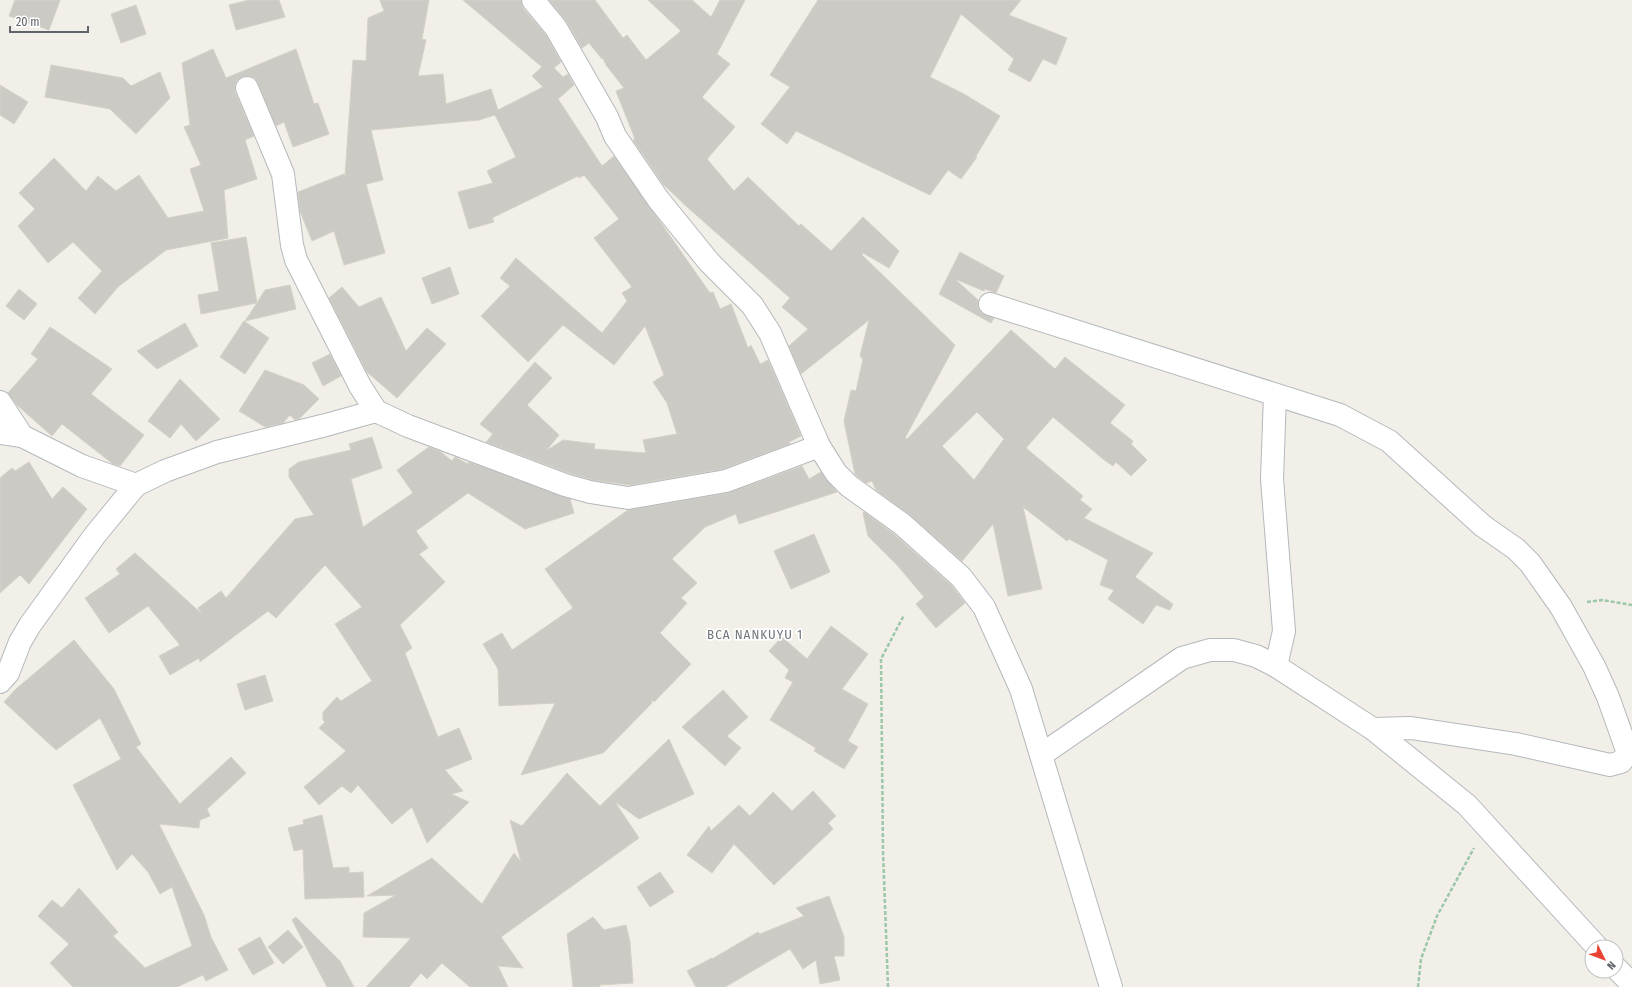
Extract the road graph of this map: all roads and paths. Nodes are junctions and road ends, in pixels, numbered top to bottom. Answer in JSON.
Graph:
{"nodes":[{"id":1,"x":532,"y":0,"type":"edge"},
{"id":2,"x":247,"y":88,"type":"dead end"},
{"id":3,"x":990,"y":304,"type":"dead end"},
{"id":4,"x":1275,"y":395,"type":"junction"},
{"id":5,"x":0,"y":402,"type":"edge"},
{"id":6,"x":376,"y":411,"type":"junction"},
{"id":7,"x":0,"y":433,"type":"edge"},
{"id":8,"x":22,"y":436,"type":"junction"},
{"id":9,"x":820,"y":446,"type":"junction"},
{"id":10,"x":136,"y":485,"type":"junction"},
{"id":11,"x":1632,"y":605,"type":"edge"},
{"id":12,"x":1561,"y":607,"type":"junction"},
{"id":13,"x":904,"y":615,"type":"dead end"},
{"id":14,"x":1276,"y":666,"type":"junction"},
{"id":15,"x":0,"y":682,"type":"edge"},
{"id":16,"x":1373,"y":730,"type":"junction"},
{"id":17,"x":1041,"y":755,"type":"junction"},
{"id":18,"x":1486,"y":825,"type":"junction"},
{"id":19,"x":1590,"y":939,"type":"edge"},
{"id":20,"x":1624,"y":976,"type":"edge"},
{"id":21,"x":1632,"y":984,"type":"edge"},
{"id":22,"x":888,"y":987,"type":"edge"},
{"id":23,"x":1111,"y":987,"type":"edge"},
{"id":24,"x":1418,"y":987,"type":"edge"}],
"edges":[{"from":1,"to":9,"type":"street"},
{"from":2,"to":6,"type":"street"},
{"from":3,"to":4,"type":"street"},
{"from":4,"to":12,"type":"street"},
{"from":4,"to":14,"type":"street"},
{"from":5,"to":8,"type":"street"},
{"from":6,"to":9,"type":"street"},
{"from":6,"to":10,"type":"street"},
{"from":7,"to":8,"type":"street"},
{"from":8,"to":10,"type":"street"},
{"from":9,"to":17,"type":"street"},
{"from":10,"to":15,"type":"street"},
{"from":11,"to":12,"type":"path"},
{"from":12,"to":16,"type":"street"},
{"from":13,"to":22,"type":"path"},
{"from":14,"to":16,"type":"street"},
{"from":14,"to":17,"type":"street"},
{"from":16,"to":18,"type":"street"},
{"from":17,"to":23,"type":"street"},
{"from":18,"to":19,"type":"street"},
{"from":18,"to":24,"type":"path"},
{"from":20,"to":21,"type":"street"}]}
